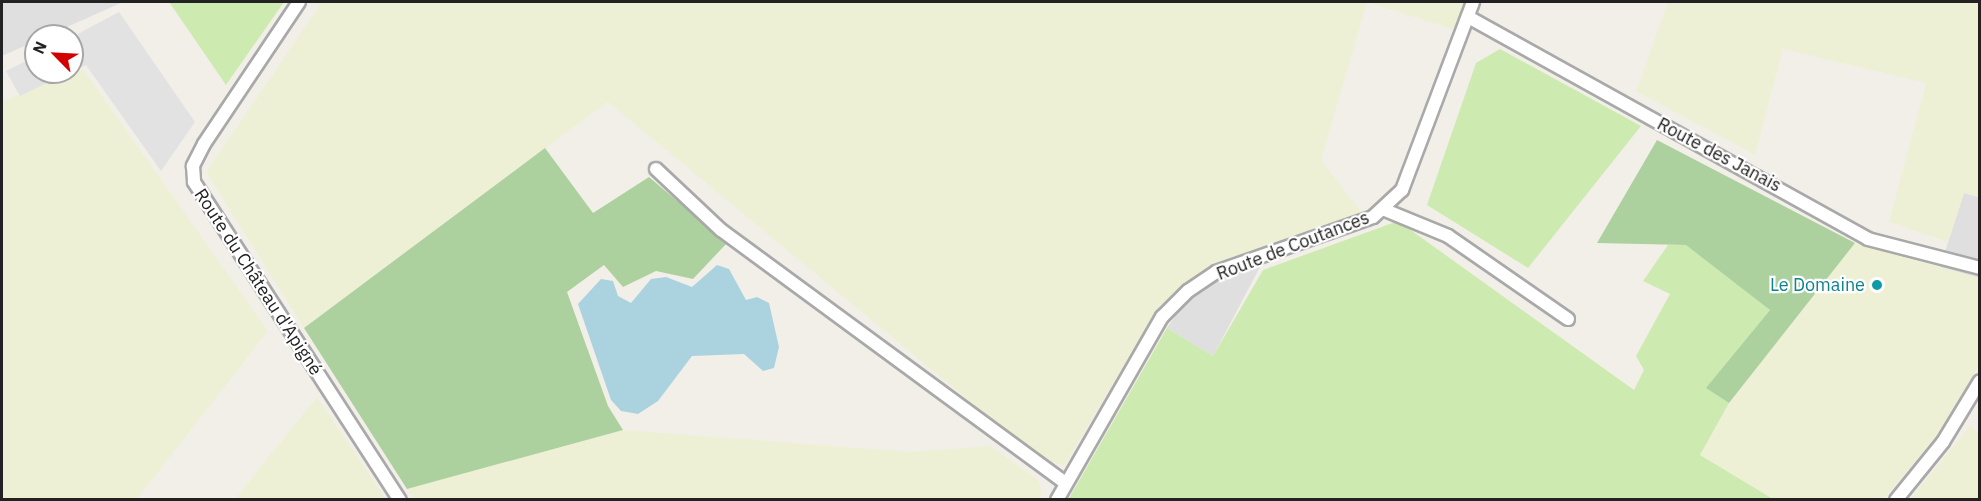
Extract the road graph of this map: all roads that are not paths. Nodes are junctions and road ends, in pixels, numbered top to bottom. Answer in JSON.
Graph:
{"nodes":[{"id":1,"x":299,"y":2,"type":"edge"},
{"id":2,"x":1473,"y":2,"type":"edge"},
{"id":3,"x":1468,"y":17,"type":"junction"},
{"id":4,"x":656,"y":169,"type":"dead end"},
{"id":5,"x":1385,"y":210,"type":"junction"},
{"id":6,"x":1980,"y":268,"type":"edge"},
{"id":7,"x":1568,"y":319,"type":"dead end"},
{"id":8,"x":1980,"y":381,"type":"edge"},
{"id":9,"x":1066,"y":483,"type":"junction"},
{"id":10,"x":400,"y":500,"type":"edge"},
{"id":11,"x":1057,"y":500,"type":"edge"},
{"id":12,"x":1896,"y":500,"type":"edge"}],
"edges":[{"from":1,"to":10,"type":"street","name":"Route du Château d'Apigné"},
{"from":2,"to":3,"type":"street","name":"Route de Coutances"},
{"from":3,"to":5,"type":"street","name":"Route de Coutances"},
{"from":3,"to":6,"type":"street","name":"Route des Janais"},
{"from":4,"to":9,"type":"street"},
{"from":5,"to":7,"type":"street"},
{"from":5,"to":9,"type":"street","name":"Route de Coutances"},
{"from":8,"to":12,"type":"street"},
{"from":9,"to":11,"type":"street","name":"Route de Coutances"}]}
